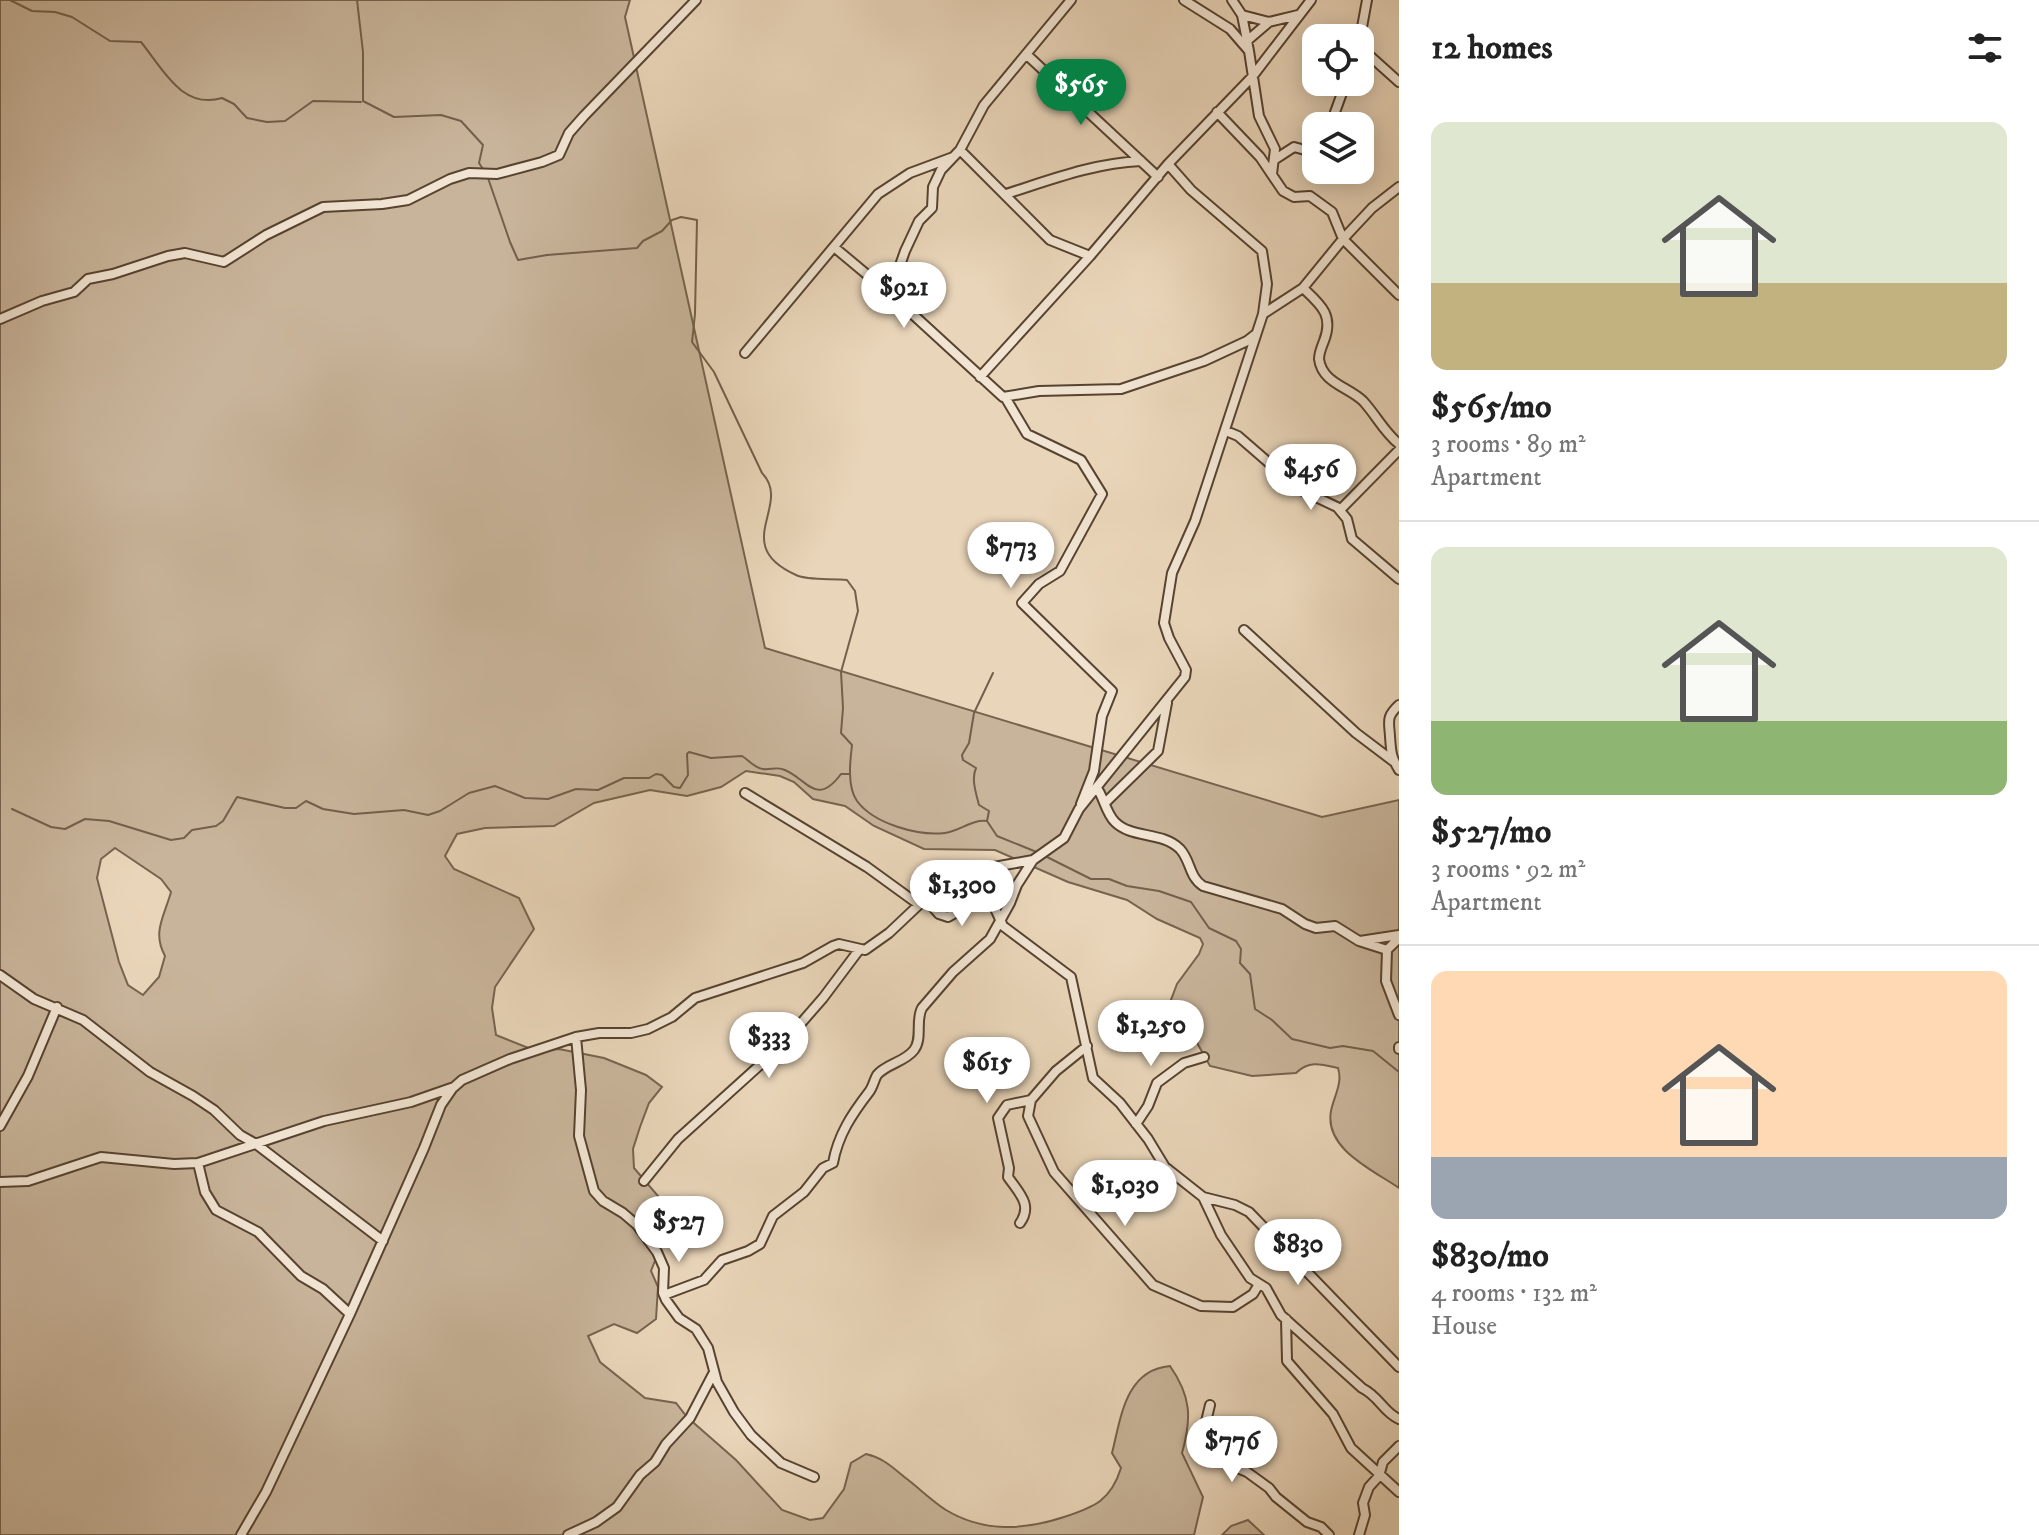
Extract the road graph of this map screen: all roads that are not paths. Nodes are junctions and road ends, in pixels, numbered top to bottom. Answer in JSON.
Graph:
{"nodes":[{"id":1,"x":696,"y":0,"type":"edge"},
{"id":2,"x":1071,"y":0,"type":"edge"},
{"id":3,"x":1184,"y":0,"type":"edge"},
{"id":4,"x":1232,"y":0,"type":"edge"},
{"id":5,"x":1311,"y":0,"type":"edge"},
{"id":6,"x":1367,"y":0,"type":"edge"},
{"id":7,"x":1242,"y":15,"type":"junction"},
{"id":8,"x":1298,"y":15,"type":"junction"},
{"id":9,"x":1269,"y":22,"type":"junction"},
{"id":10,"x":1363,"y":24,"type":"edge"},
{"id":11,"x":1248,"y":40,"type":"junction"},
{"id":12,"x":1249,"y":51,"type":"junction"},
{"id":13,"x":1026,"y":54,"type":"junction"},
{"id":14,"x":1374,"y":60,"type":"edge"},
{"id":15,"x":1252,"y":77,"type":"junction"},
{"id":16,"x":1399,"y":82,"type":"edge"},
{"id":17,"x":1217,"y":112,"type":"junction"},
{"id":18,"x":1302,"y":149,"type":"edge"},
{"id":19,"x":958,"y":153,"type":"junction"},
{"id":20,"x":1274,"y":160,"type":"junction"},
{"id":21,"x":1141,"y":161,"type":"junction"},
{"id":22,"x":1168,"y":164,"type":"junction"},
{"id":23,"x":1272,"y":175,"type":"junction"},
{"id":24,"x":1158,"y":177,"type":"junction"},
{"id":25,"x":1397,"y":192,"type":"edge"},
{"id":26,"x":1006,"y":194,"type":"junction"},
{"id":27,"x":1343,"y":239,"type":"junction"},
{"id":28,"x":834,"y":247,"type":"junction"},
{"id":29,"x":1090,"y":256,"type":"junction"},
{"id":30,"x":1303,"y":288,"type":"junction"},
{"id":31,"x":1399,"y":295,"type":"edge"},
{"id":32,"x":895,"y":298,"type":"junction"},
{"id":33,"x":1263,"y":314,"type":"junction"},
{"id":34,"x":0,"y":319,"type":"edge"},
{"id":35,"x":1257,"y":333,"type":"junction"},
{"id":36,"x":745,"y":353,"type":"dead end"},
{"id":37,"x":980,"y":377,"type":"junction"},
{"id":38,"x":1005,"y":397,"type":"junction"},
{"id":39,"x":1226,"y":431,"type":"junction"},
{"id":40,"x":1399,"y":447,"type":"edge"},
{"id":41,"x":1340,"y":510,"type":"junction"},
{"id":42,"x":1399,"y":579,"type":"edge"},
{"id":43,"x":1244,"y":630,"type":"dead end"},
{"id":44,"x":1168,"y":699,"type":"junction"},
{"id":45,"x":1399,"y":705,"type":"edge"},
{"id":46,"x":1393,"y":761,"type":"junction"},
{"id":47,"x":1399,"y":770,"type":"edge"},
{"id":48,"x":1097,"y":788,"type":"junction"},
{"id":49,"x":745,"y":793,"type":"dead end"},
{"id":50,"x":1105,"y":803,"type":"junction"},
{"id":51,"x":1079,"y":809,"type":"junction"},
{"id":52,"x":1033,"y":860,"type":"junction"},
{"id":53,"x":966,"y":872,"type":"junction"},
{"id":54,"x":1015,"y":889,"type":"junction"},
{"id":55,"x":989,"y":894,"type":"junction"},
{"id":56,"x":921,"y":901,"type":"junction"},
{"id":57,"x":1000,"y":923,"type":"junction"},
{"id":58,"x":1399,"y":936,"type":"edge"},
{"id":59,"x":1359,"y":941,"type":"junction"},
{"id":60,"x":859,"y":950,"type":"junction"},
{"id":61,"x":1387,"y":950,"type":"junction"},
{"id":62,"x":0,"y":975,"type":"edge"},
{"id":63,"x":57,"y":1007,"type":"junction"},
{"id":64,"x":1399,"y":1015,"type":"edge"},
{"id":65,"x":576,"y":1037,"type":"junction"},
{"id":66,"x":1087,"y":1046,"type":"junction"},
{"id":67,"x":1204,"y":1057,"type":"dead end"},
{"id":68,"x":454,"y":1087,"type":"junction"},
{"id":69,"x":1031,"y":1100,"type":"junction"},
{"id":70,"x":1136,"y":1124,"type":"junction"},
{"id":71,"x":0,"y":1126,"type":"edge"},
{"id":72,"x":256,"y":1144,"type":"junction"},
{"id":73,"x":198,"y":1163,"type":"junction"},
{"id":74,"x":644,"y":1181,"type":"dead end"},
{"id":75,"x":0,"y":1182,"type":"edge"},
{"id":76,"x":1203,"y":1197,"type":"junction"},
{"id":77,"x":1020,"y":1223,"type":"dead end"},
{"id":78,"x":383,"y":1241,"type":"junction"},
{"id":79,"x":1259,"y":1284,"type":"junction"},
{"id":80,"x":664,"y":1295,"type":"junction"},
{"id":81,"x":350,"y":1314,"type":"junction"},
{"id":82,"x":1286,"y":1319,"type":"junction"},
{"id":83,"x":1399,"y":1367,"type":"edge"},
{"id":84,"x":713,"y":1374,"type":"junction"},
{"id":85,"x":1210,"y":1405,"type":"dead end"},
{"id":86,"x":1399,"y":1419,"type":"edge"},
{"id":87,"x":1399,"y":1446,"type":"edge"},
{"id":88,"x":1379,"y":1473,"type":"junction"},
{"id":89,"x":814,"y":1477,"type":"dead end"},
{"id":90,"x":1399,"y":1492,"type":"edge"},
{"id":91,"x":241,"y":1535,"type":"edge"},
{"id":92,"x":568,"y":1535,"type":"edge"},
{"id":93,"x":1329,"y":1535,"type":"edge"},
{"id":94,"x":1359,"y":1535,"type":"edge"}],
"edges":[{"from":1,"to":34,"type":"street"},
{"from":2,"to":13,"type":"street"},
{"from":3,"to":12,"type":"street"},
{"from":4,"to":7,"type":"street"},
{"from":5,"to":8,"type":"street"},
{"from":6,"to":10,"type":"street"},
{"from":7,"to":9,"type":"street"},
{"from":7,"to":11,"type":"street"},
{"from":8,"to":9,"type":"street"},
{"from":8,"to":15,"type":"street"},
{"from":9,"to":11,"type":"street"},
{"from":11,"to":12,"type":"street"},
{"from":12,"to":15,"type":"street"},
{"from":13,"to":19,"type":"street"},
{"from":13,"to":21,"type":"street"},
{"from":14,"to":16,"type":"street"},
{"from":15,"to":17,"type":"street"},
{"from":15,"to":20,"type":"street"},
{"from":17,"to":22,"type":"street"},
{"from":17,"to":23,"type":"street"},
{"from":18,"to":20,"type":"street"},
{"from":19,"to":26,"type":"street"},
{"from":19,"to":28,"type":"street"},
{"from":19,"to":32,"type":"street"},
{"from":20,"to":23,"type":"street"},
{"from":21,"to":24,"type":"street"},
{"from":21,"to":26,"type":"street"},
{"from":22,"to":24,"type":"street"},
{"from":22,"to":33,"type":"street"},
{"from":23,"to":27,"type":"street"},
{"from":24,"to":29,"type":"street"},
{"from":25,"to":27,"type":"street"},
{"from":26,"to":29,"type":"street"},
{"from":27,"to":30,"type":"street"},
{"from":27,"to":31,"type":"street"},
{"from":28,"to":32,"type":"street"},
{"from":28,"to":36,"type":"street"},
{"from":29,"to":37,"type":"street"},
{"from":30,"to":33,"type":"street"},
{"from":30,"to":40,"type":"street"},
{"from":32,"to":37,"type":"street"},
{"from":33,"to":35,"type":"street"},
{"from":35,"to":38,"type":"street"},
{"from":35,"to":39,"type":"street"},
{"from":37,"to":38,"type":"street"},
{"from":38,"to":51,"type":"street"},
{"from":39,"to":41,"type":"street"},
{"from":39,"to":44,"type":"street"},
{"from":40,"to":41,"type":"street"},
{"from":41,"to":42,"type":"street"},
{"from":43,"to":46,"type":"street"},
{"from":44,"to":48,"type":"street"},
{"from":44,"to":50,"type":"street"},
{"from":45,"to":46,"type":"street"},
{"from":46,"to":47,"type":"street"},
{"from":48,"to":50,"type":"street"},
{"from":48,"to":51,"type":"street"},
{"from":49,"to":56,"type":"street"},
{"from":50,"to":59,"type":"street"},
{"from":51,"to":52,"type":"street"},
{"from":52,"to":53,"type":"street"},
{"from":52,"to":54,"type":"street"},
{"from":53,"to":55,"type":"street"},
{"from":53,"to":56,"type":"street"},
{"from":54,"to":55,"type":"street"},
{"from":54,"to":57,"type":"street"},
{"from":55,"to":56,"type":"street"},
{"from":55,"to":57,"type":"street"},
{"from":56,"to":60,"type":"street"},
{"from":57,"to":66,"type":"street"},
{"from":57,"to":80,"type":"street"},
{"from":58,"to":59,"type":"street"},
{"from":58,"to":61,"type":"street"},
{"from":59,"to":61,"type":"street"},
{"from":60,"to":65,"type":"street"},
{"from":60,"to":74,"type":"street"},
{"from":61,"to":64,"type":"street"},
{"from":62,"to":63,"type":"street"},
{"from":63,"to":71,"type":"street"},
{"from":63,"to":72,"type":"street"},
{"from":65,"to":68,"type":"street"},
{"from":65,"to":80,"type":"street"},
{"from":66,"to":69,"type":"street"},
{"from":66,"to":70,"type":"street"},
{"from":67,"to":70,"type":"street"},
{"from":68,"to":72,"type":"street"},
{"from":68,"to":78,"type":"street"},
{"from":69,"to":77,"type":"street"},
{"from":69,"to":79,"type":"street"},
{"from":70,"to":76,"type":"street"},
{"from":72,"to":73,"type":"street"},
{"from":72,"to":78,"type":"street"},
{"from":73,"to":75,"type":"street"},
{"from":73,"to":81,"type":"street"},
{"from":76,"to":79,"type":"street"},
{"from":76,"to":83,"type":"street"},
{"from":78,"to":81,"type":"street"},
{"from":79,"to":82,"type":"street"},
{"from":80,"to":84,"type":"street"},
{"from":81,"to":91,"type":"street"},
{"from":82,"to":86,"type":"street"},
{"from":82,"to":88,"type":"street"},
{"from":84,"to":89,"type":"street"},
{"from":84,"to":92,"type":"street"},
{"from":85,"to":93,"type":"street"},
{"from":87,"to":88,"type":"street"},
{"from":88,"to":90,"type":"street"},
{"from":88,"to":94,"type":"street"}]}
